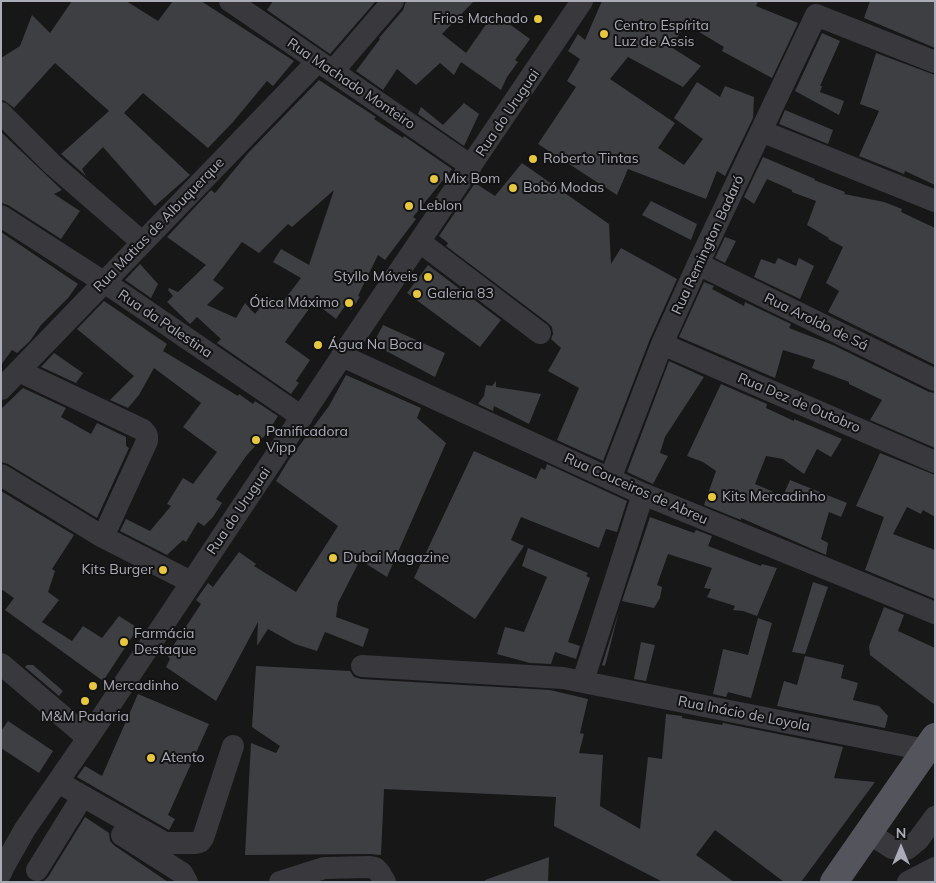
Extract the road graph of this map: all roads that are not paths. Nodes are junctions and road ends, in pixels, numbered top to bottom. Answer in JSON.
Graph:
{"nodes":[{"id":1,"x":230,"y":1,"type":"edge"},
{"id":2,"x":393,"y":1,"type":"edge"},
{"id":3,"x":582,"y":1,"type":"edge"},
{"id":4,"x":935,"y":62,"type":"edge"},
{"id":5,"x":325,"y":66,"type":"junction"},
{"id":6,"x":1,"y":113,"type":"edge"},
{"id":7,"x":762,"y":131,"type":"junction"},
{"id":8,"x":471,"y":166,"type":"junction"},
{"id":9,"x":935,"y":201,"type":"edge"},
{"id":10,"x":1,"y":216,"type":"edge"},
{"id":11,"x":142,"y":242,"type":"junction"},
{"id":12,"x":420,"y":242,"type":"junction"},
{"id":13,"x":698,"y":264,"type":"junction"},
{"id":14,"x":104,"y":283,"type":"junction"},
{"id":15,"x":540,"y":333,"type":"dead end"},
{"id":16,"x":662,"y":344,"type":"junction"},
{"id":17,"x":342,"y":356,"type":"junction"},
{"id":18,"x":19,"y":371,"type":"junction"},
{"id":19,"x":935,"y":380,"type":"edge"},
{"id":20,"x":1,"y":389,"type":"edge"},
{"id":21,"x":302,"y":417,"type":"junction"},
{"id":22,"x":935,"y":462,"type":"edge"},
{"id":23,"x":1,"y":475,"type":"edge"},
{"id":24,"x":610,"y":479,"type":"junction"},
{"id":25,"x":642,"y":494,"type":"junction"},
{"id":26,"x":104,"y":537,"type":"junction"},
{"id":27,"x":191,"y":582,"type":"junction"},
{"id":28,"x":935,"y":613,"type":"edge"},
{"id":29,"x":1,"y":664,"type":"edge"},
{"id":30,"x":362,"y":666,"type":"dead end"},
{"id":31,"x":573,"y":680,"type":"junction"},
{"id":32,"x":88,"y":738,"type":"junction"},
{"id":33,"x":930,"y":744,"type":"edge"},
{"id":34,"x":233,"y":746,"type":"dead end"},
{"id":35,"x":54,"y":786,"type":"junction"},
{"id":36,"x":76,"y":807,"type":"junction"},
{"id":37,"x":935,"y":817,"type":"edge"},
{"id":38,"x":869,"y":833,"type":"junction"},
{"id":39,"x":935,"y":868,"type":"edge"},
{"id":40,"x":37,"y":870,"type":"dead end"},
{"id":41,"x":1,"y":873,"type":"edge"},
{"id":42,"x":187,"y":882,"type":"edge"},
{"id":43,"x":280,"y":882,"type":"edge"},
{"id":44,"x":385,"y":882,"type":"edge"},
{"id":45,"x":834,"y":882,"type":"edge"},
{"id":46,"x":908,"y":882,"type":"edge"}],
"edges":[{"from":1,"to":5,"type":"street","name":"Rua Machado Monteiro"},
{"from":2,"to":5,"type":"street","name":"Rua Matias de Albuquerque"},
{"from":3,"to":8,"type":"street","name":"Rua do Uruguai"},
{"from":4,"to":7,"type":"street","name":"Rua Remington Badaró"},
{"from":5,"to":8,"type":"street","name":"Rua Machado Monteiro"},
{"from":5,"to":11,"type":"street","name":"Rua Matias de Albuquerque"},
{"from":6,"to":11,"type":"street"},
{"from":7,"to":9,"type":"street"},
{"from":7,"to":13,"type":"street","name":"Rua Remington Badaró"},
{"from":8,"to":12,"type":"street","name":"Rua do Uruguai"},
{"from":10,"to":14,"type":"street","name":"Rua da Palestina"},
{"from":11,"to":14,"type":"street","name":"Rua Matias de Albuquerque"},
{"from":12,"to":15,"type":"street"},
{"from":12,"to":17,"type":"street","name":"Rua do Uruguai"},
{"from":13,"to":16,"type":"street","name":"Rua Remington Badaró"},
{"from":13,"to":19,"type":"street","name":"Rua Aroldo de Sá"},
{"from":14,"to":18,"type":"street","name":"Rua Matias de Albuquerque"},
{"from":14,"to":21,"type":"street","name":"Rua da Palestina"},
{"from":16,"to":22,"type":"street","name":"Rua Dez de Outobro"},
{"from":16,"to":24,"type":"street","name":"Rua Remington Badaró"},
{"from":17,"to":21,"type":"street","name":"Rua do Uruguai"},
{"from":17,"to":24,"type":"street","name":"Rua Couceiros de Abreu"},
{"from":18,"to":20,"type":"street","name":"Rua Matias de Albuquerque"},
{"from":18,"to":26,"type":"street"},
{"from":21,"to":27,"type":"street","name":"Rua do Uruguai"},
{"from":23,"to":26,"type":"street"},
{"from":24,"to":25,"type":"street","name":"Rua Couceiros de Abreu"},
{"from":25,"to":28,"type":"street","name":"Rua Couceiros de Abreu"},
{"from":25,"to":31,"type":"street"},
{"from":26,"to":27,"type":"street"},
{"from":27,"to":32,"type":"street","name":"Rua do Uruguai"},
{"from":29,"to":32,"type":"street"},
{"from":30,"to":31,"type":"street","name":"Rua Inácio de Loyola"},
{"from":31,"to":33,"type":"street","name":"Rua Inácio de Loyola"},
{"from":32,"to":35,"type":"street","name":"Rua do Uruguai"},
{"from":33,"to":38,"type":"main road"},
{"from":34,"to":35,"type":"street"},
{"from":35,"to":36,"type":"street"},
{"from":35,"to":41,"type":"street","name":"Rua do Uruguai"},
{"from":36,"to":40,"type":"street"},
{"from":36,"to":42,"type":"street"},
{"from":37,"to":38,"type":"street"},
{"from":38,"to":45,"type":"main road"},
{"from":39,"to":46,"type":"street"},
{"from":43,"to":44,"type":"street"}]}
